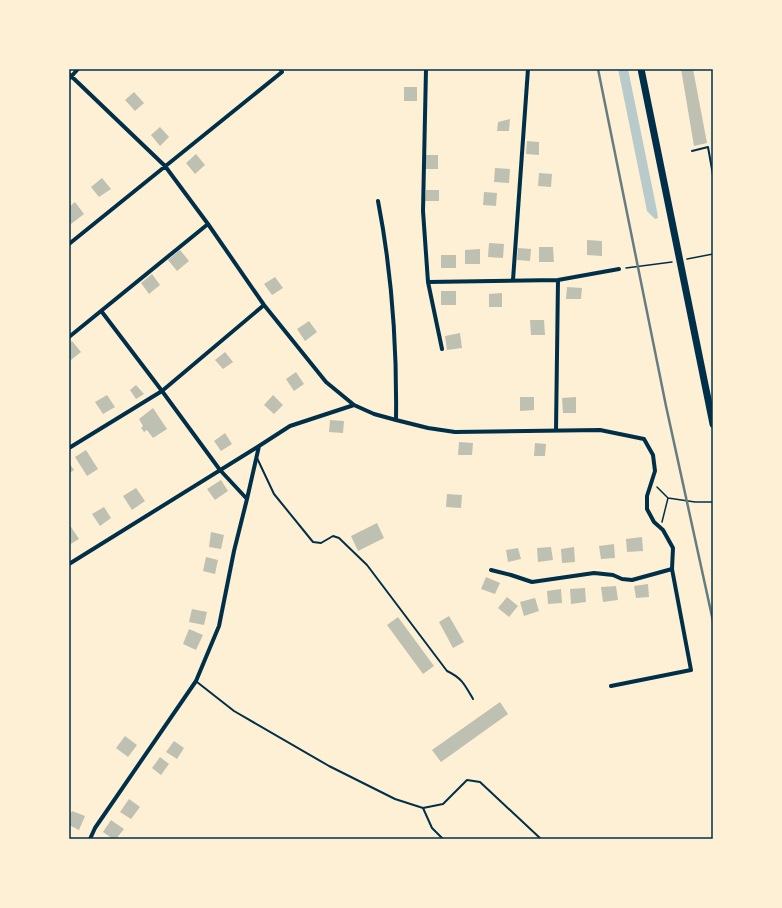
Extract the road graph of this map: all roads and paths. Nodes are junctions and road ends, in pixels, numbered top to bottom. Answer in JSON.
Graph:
{"nodes":[{"id":1,"x":78,"y":69,"type":"edge"},
{"id":2,"x":426,"y":69,"type":"edge"},
{"id":3,"x":528,"y":69,"type":"edge"},
{"id":4,"x":640,"y":69,"type":"edge"},
{"id":5,"x":281,"y":70,"type":"edge"},
{"id":6,"x":70,"y":76,"type":"edge"},
{"id":7,"x":692,"y":151,"type":"dead end"},
{"id":8,"x":164,"y":166,"type":"junction"},
{"id":9,"x":713,"y":175,"type":"edge"},
{"id":10,"x":378,"y":201,"type":"dead end"},
{"id":11,"x":208,"y":224,"type":"junction"},
{"id":12,"x":69,"y":244,"type":"edge"},
{"id":13,"x":713,"y":254,"type":"edge"},
{"id":14,"x":679,"y":261,"type":"junction"},
{"id":15,"x":619,"y":269,"type":"joint"},
{"id":16,"x":513,"y":280,"type":"junction"},
{"id":17,"x":558,"y":280,"type":"junction"},
{"id":18,"x":428,"y":282,"type":"junction"},
{"id":19,"x":264,"y":305,"type":"junction"},
{"id":20,"x":102,"y":312,"type":"junction"},
{"id":21,"x":69,"y":337,"type":"edge"},
{"id":22,"x":442,"y":349,"type":"dead end"},
{"id":23,"x":162,"y":390,"type":"junction"},
{"id":24,"x":354,"y":405,"type":"junction"},
{"id":25,"x":396,"y":420,"type":"junction"},
{"id":26,"x":713,"y":424,"type":"edge"},
{"id":27,"x":556,"y":430,"type":"junction"},
{"id":28,"x":259,"y":446,"type":"junction"},
{"id":29,"x":69,"y":448,"type":"edge"},
{"id":30,"x":256,"y":457,"type":"junction"},
{"id":31,"x":220,"y":470,"type":"junction"},
{"id":32,"x":652,"y":481,"type":"junction"},
{"id":33,"x":668,"y":498,"type":"junction"},
{"id":34,"x":247,"y":499,"type":"junction"},
{"id":35,"x":713,"y":502,"type":"edge"},
{"id":36,"x":661,"y":528,"type":"junction"},
{"id":37,"x":69,"y":564,"type":"edge"},
{"id":38,"x":672,"y":569,"type":"junction"},
{"id":39,"x":491,"y":570,"type":"dead end"},
{"id":40,"x":196,"y":681,"type":"junction"},
{"id":41,"x":611,"y":686,"type":"dead end"},
{"id":42,"x":472,"y":699,"type":"dead end"},
{"id":43,"x":423,"y":808,"type":"junction"},
{"id":44,"x":90,"y":839,"type":"edge"},
{"id":45,"x":443,"y":839,"type":"edge"},
{"id":46,"x":541,"y":839,"type":"edge"}],
"edges":[{"from":1,"to":6,"type":"street"},
{"from":2,"to":18,"type":"street"},
{"from":3,"to":16,"type":"street"},
{"from":4,"to":14,"type":"main road"},
{"from":5,"to":8,"type":"street"},
{"from":6,"to":8,"type":"street"},
{"from":7,"to":9,"type":"lane"},
{"from":8,"to":11,"type":"street"},
{"from":8,"to":12,"type":"street"},
{"from":10,"to":25,"type":"street"},
{"from":11,"to":19,"type":"street"},
{"from":11,"to":20,"type":"street"},
{"from":13,"to":14,"type":"path"},
{"from":14,"to":15,"type":"path"},
{"from":14,"to":26,"type":"main road"},
{"from":15,"to":17,"type":"street"},
{"from":16,"to":17,"type":"street"},
{"from":16,"to":18,"type":"street"},
{"from":17,"to":27,"type":"street"},
{"from":18,"to":22,"type":"street"},
{"from":19,"to":23,"type":"street"},
{"from":19,"to":24,"type":"street"},
{"from":20,"to":21,"type":"street"},
{"from":20,"to":23,"type":"street"},
{"from":23,"to":29,"type":"street"},
{"from":23,"to":31,"type":"street"},
{"from":24,"to":25,"type":"street"},
{"from":24,"to":28,"type":"street"},
{"from":25,"to":27,"type":"street"},
{"from":27,"to":32,"type":"street"},
{"from":28,"to":30,"type":"street"},
{"from":28,"to":31,"type":"street"},
{"from":30,"to":34,"type":"street"},
{"from":30,"to":42,"type":"lane"},
{"from":31,"to":34,"type":"street"},
{"from":31,"to":37,"type":"street"},
{"from":32,"to":33,"type":"path"},
{"from":32,"to":36,"type":"street"},
{"from":33,"to":35,"type":"path"},
{"from":33,"to":36,"type":"path"},
{"from":34,"to":40,"type":"street"},
{"from":36,"to":38,"type":"street"},
{"from":38,"to":39,"type":"street"},
{"from":38,"to":41,"type":"street"},
{"from":40,"to":43,"type":"lane"},
{"from":40,"to":44,"type":"street"},
{"from":43,"to":45,"type":"lane"},
{"from":43,"to":46,"type":"lane"}]}
